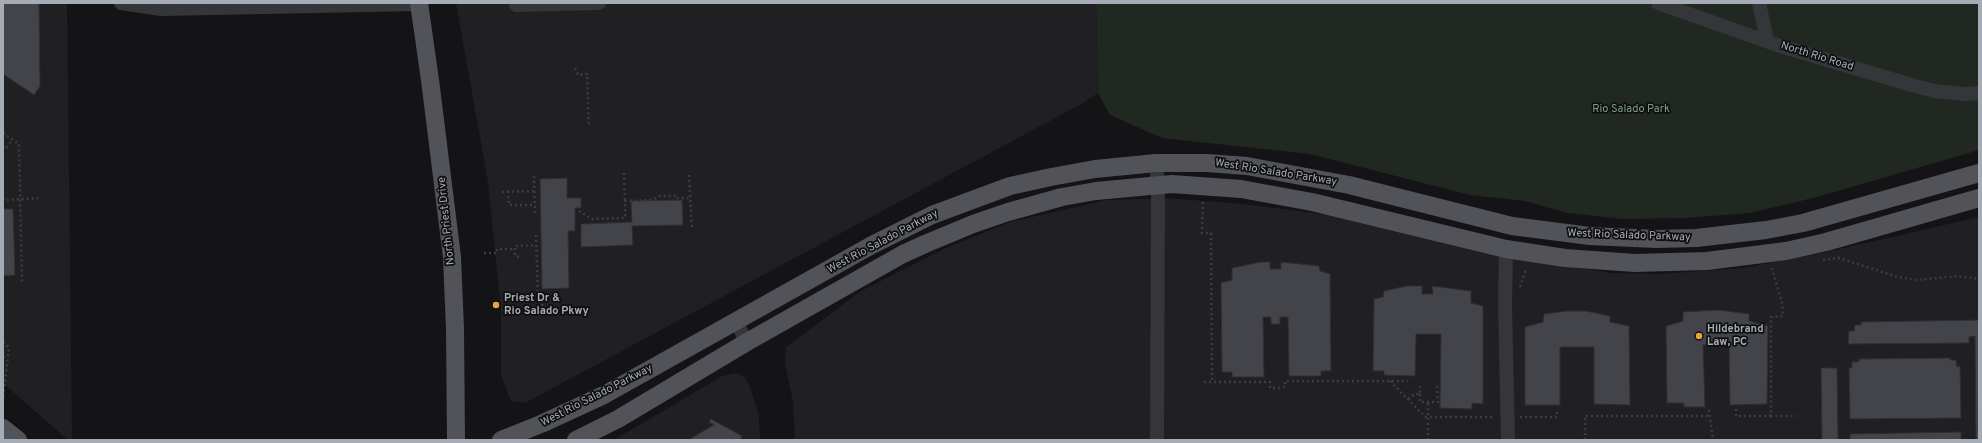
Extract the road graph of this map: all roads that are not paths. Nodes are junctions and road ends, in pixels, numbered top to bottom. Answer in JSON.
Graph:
{"nodes":[{"id":1,"x":121,"y":3,"type":"edge"},
{"id":2,"x":419,"y":3,"type":"edge"},
{"id":3,"x":599,"y":3,"type":"edge"},
{"id":4,"x":1658,"y":3,"type":"edge"},
{"id":5,"x":1759,"y":3,"type":"edge"},
{"id":6,"x":516,"y":5,"type":"dead end"},
{"id":7,"x":1767,"y":41,"type":"junction"},
{"id":8,"x":1979,"y":93,"type":"edge"},
{"id":9,"x":1156,"y":163,"type":"junction"},
{"id":10,"x":1979,"y":173,"type":"edge"},
{"id":11,"x":1158,"y":185,"type":"junction"},
{"id":12,"x":1979,"y":198,"type":"edge"},
{"id":13,"x":1512,"y":226,"type":"junction"},
{"id":14,"x":1506,"y":249,"type":"junction"},
{"id":15,"x":736,"y":322,"type":"junction"},
{"id":16,"x":747,"y":342,"type":"junction"},
{"id":17,"x":3,"y":428,"type":"edge"},
{"id":18,"x":18,"y":440,"type":"edge"},
{"id":19,"x":456,"y":440,"type":"edge"},
{"id":20,"x":501,"y":440,"type":"edge"},
{"id":21,"x":576,"y":440,"type":"edge"},
{"id":22,"x":1158,"y":440,"type":"edge"},
{"id":23,"x":1508,"y":440,"type":"edge"}],
"edges":[{"from":1,"to":2,"type":"street"},
{"from":2,"to":19,"type":"main road","name":"North Priest Drive"},
{"from":3,"to":6,"type":"street"},
{"from":4,"to":7,"type":"street","name":"North Rio Road"},
{"from":5,"to":7,"type":"street"},
{"from":7,"to":8,"type":"street","name":"North Rio Road"},
{"from":9,"to":11,"type":"street"},
{"from":9,"to":13,"type":"main road","name":"West Rio Salado Parkway"},
{"from":9,"to":15,"type":"main road","name":"West Rio Salado Parkway"},
{"from":10,"to":13,"type":"main road","name":"West Rio Salado Parkway"},
{"from":11,"to":14,"type":"main road","name":"West Rio Salado Parkway"},
{"from":11,"to":16,"type":"main road","name":"West Rio Salado Parkway"},
{"from":11,"to":22,"type":"street"},
{"from":12,"to":14,"type":"main road","name":"West Rio Salado Parkway"},
{"from":13,"to":14,"type":"main road"},
{"from":14,"to":23,"type":"street"},
{"from":15,"to":16,"type":"street"},
{"from":15,"to":20,"type":"main road","name":"West Rio Salado Parkway"},
{"from":16,"to":21,"type":"main road","name":"West Rio Salado Parkway"},
{"from":17,"to":18,"type":"main road"}]}
